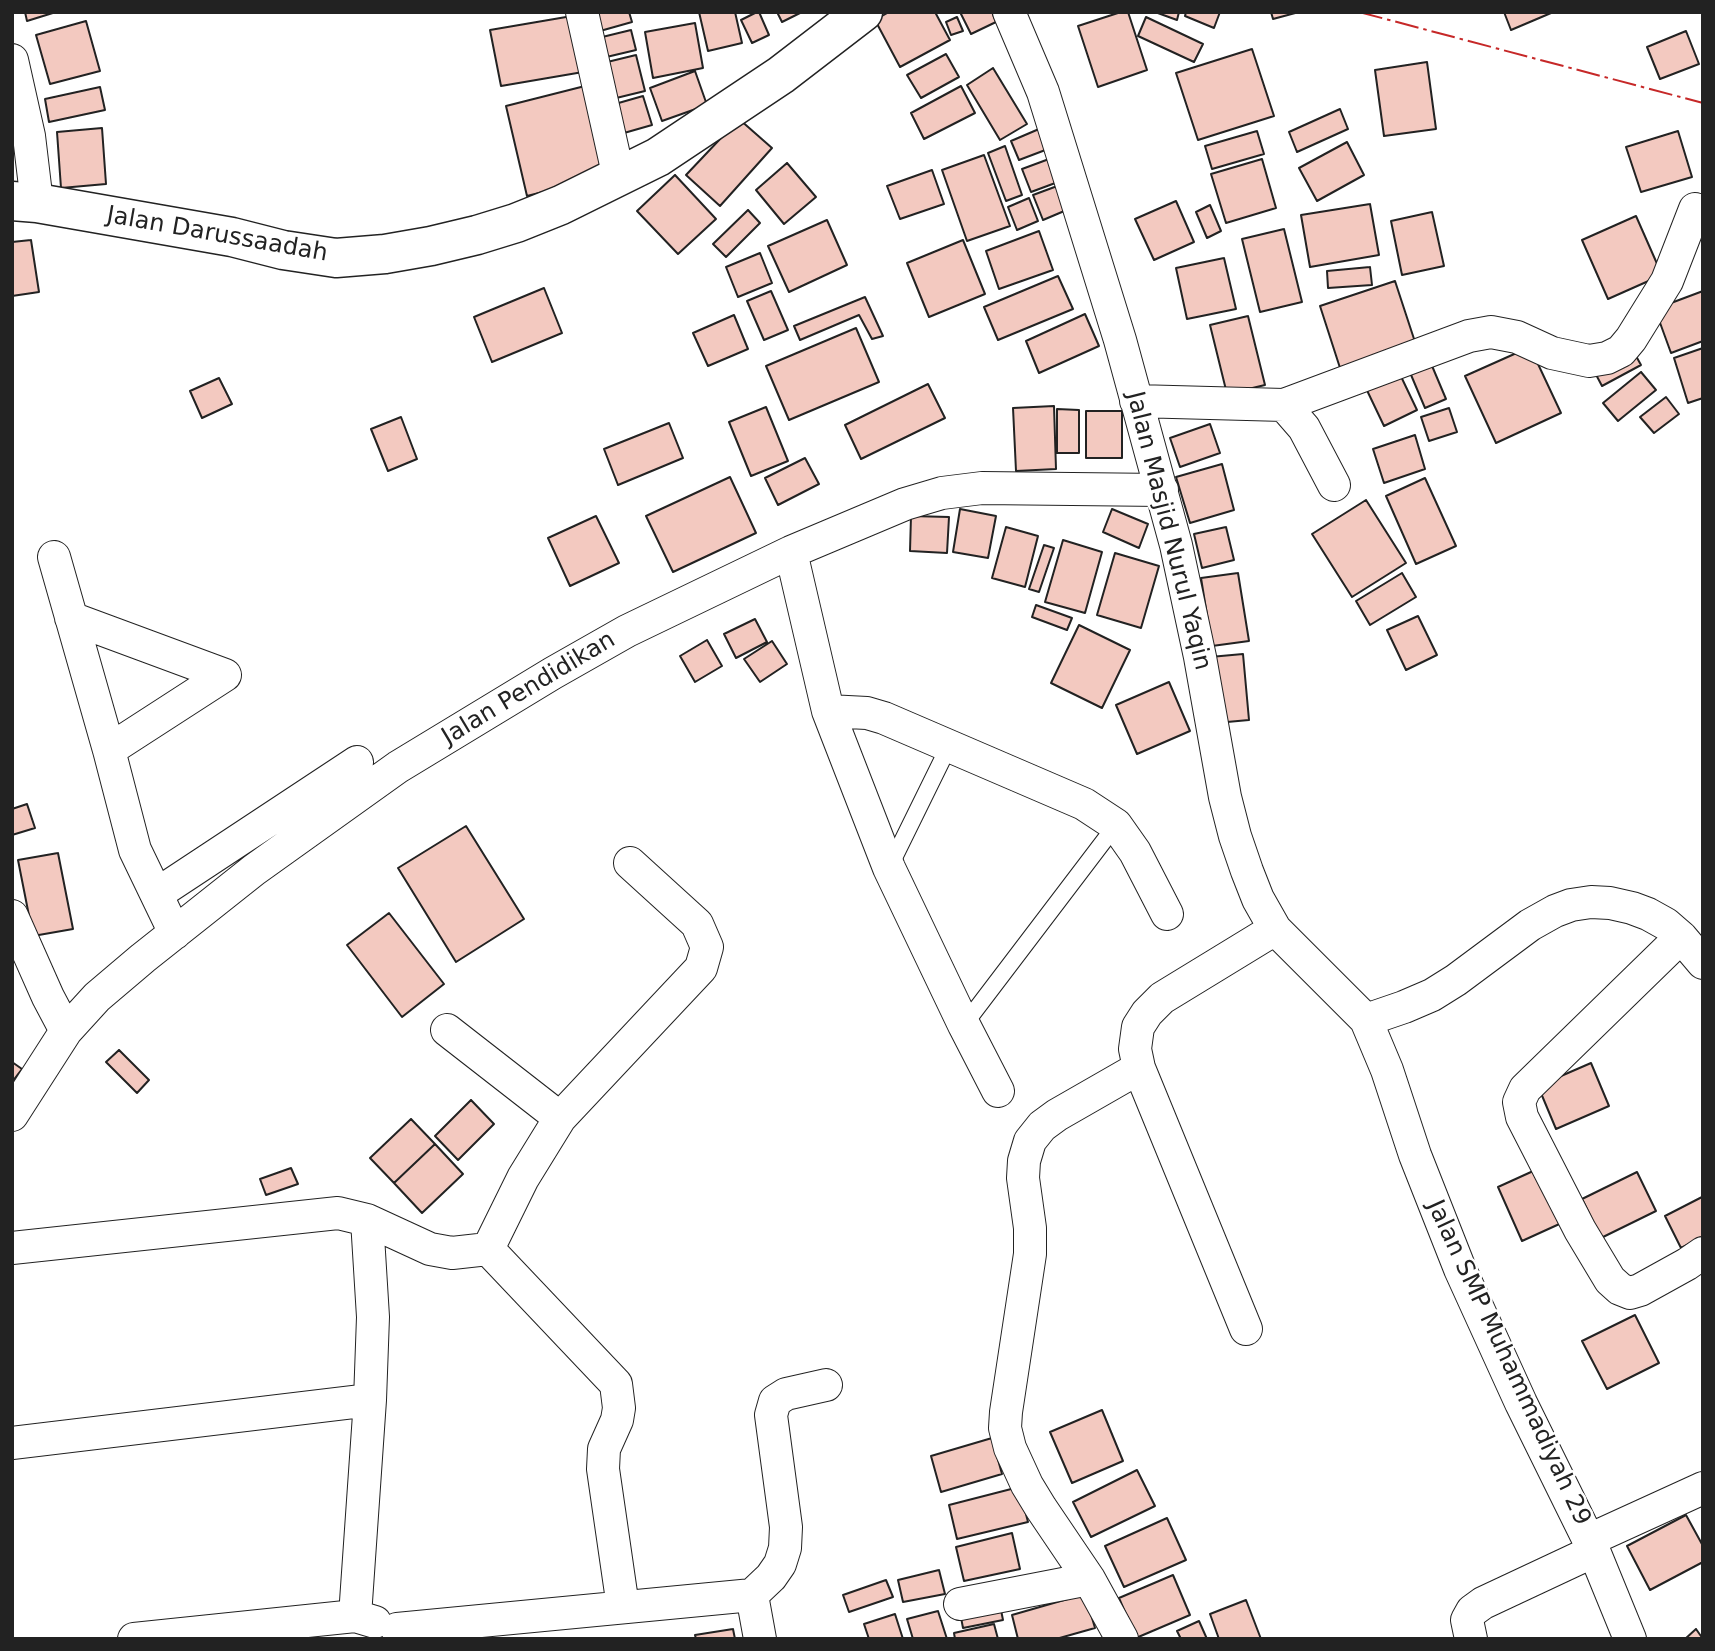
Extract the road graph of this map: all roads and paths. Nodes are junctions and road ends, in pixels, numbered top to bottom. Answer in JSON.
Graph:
{"nodes":[{"id":1,"x":583,"y":12,"type":"edge"},
{"id":2,"x":863,"y":12,"type":"edge"},
{"id":3,"x":1009,"y":12,"type":"edge"},
{"id":4,"x":12,"y":60,"type":"edge"},
{"id":5,"x":619,"y":178,"type":"junction"},
{"id":6,"x":25,"y":202,"type":"edge"},
{"id":7,"x":1695,"y":209,"type":"dead end"},
{"id":8,"x":1136,"y":401,"type":"junction"},
{"id":9,"x":1284,"y":405,"type":"junction"},
{"id":10,"x":1334,"y":485,"type":"dead end"},
{"id":11,"x":1162,"y":490,"type":"junction"},
{"id":12,"x":791,"y":552,"type":"junction"},
{"id":13,"x":54,"y":557,"type":"dead end"},
{"id":14,"x":71,"y":618,"type":"junction"},
{"id":15,"x":828,"y":711,"type":"junction"},
{"id":16,"x":950,"y":746,"type":"junction"},
{"id":17,"x":109,"y":750,"type":"junction"},
{"id":18,"x":357,"y":762,"type":"dead end"},
{"id":19,"x":1116,"y":825,"type":"junction"},
{"id":20,"x":630,"y":863,"type":"dead end"},
{"id":21,"x":889,"y":868,"type":"junction"},
{"id":22,"x":157,"y":894,"type":"junction"},
{"id":23,"x":1167,"y":914,"type":"dead end"},
{"id":24,"x":12,"y":916,"type":"edge"},
{"id":25,"x":1275,"y":929,"type":"junction"},
{"id":26,"x":175,"y":933,"type":"junction"},
{"id":27,"x":1681,"y":937,"type":"junction"},
{"id":28,"x":1703,"y":964,"type":"edge"},
{"id":29,"x":1366,"y":1020,"type":"junction"},
{"id":30,"x":964,"y":1025,"type":"junction"},
{"id":31,"x":447,"y":1030,"type":"dead end"},
{"id":32,"x":66,"y":1031,"type":"junction"},
{"id":33,"x":1139,"y":1068,"type":"junction"},
{"id":34,"x":998,"y":1091,"type":"dead end"},
{"id":35,"x":12,"y":1115,"type":"edge"},
{"id":36,"x":560,"y":1118,"type":"junction"},
{"id":37,"x":367,"y":1220,"type":"junction"},
{"id":38,"x":12,"y":1248,"type":"edge"},
{"id":39,"x":488,"y":1249,"type":"junction"},
{"id":40,"x":1703,"y":1253,"type":"edge"},
{"id":41,"x":1246,"y":1329,"type":"dead end"},
{"id":42,"x":826,"y":1385,"type":"dead end"},
{"id":43,"x":370,"y":1400,"type":"junction"},
{"id":44,"x":13,"y":1438,"type":"edge"},
{"id":45,"x":1703,"y":1488,"type":"edge"},
{"id":46,"x":1591,"y":1546,"type":"junction"},
{"id":47,"x":1089,"y":1579,"type":"junction"},
{"id":48,"x":752,"y":1595,"type":"junction"},
{"id":49,"x":960,"y":1604,"type":"dead end"},
{"id":50,"x":623,"y":1607,"type":"junction"},
{"id":51,"x":355,"y":1616,"type":"junction"},
{"id":52,"x":398,"y":1634,"type":"edge"},
{"id":53,"x":134,"y":1639,"type":"edge"},
{"id":54,"x":760,"y":1639,"type":"edge"},
{"id":55,"x":1122,"y":1639,"type":"edge"},
{"id":56,"x":1471,"y":1639,"type":"edge"},
{"id":57,"x":1630,"y":1639,"type":"edge"}],
"edges":[{"from":1,"to":5,"type":"street"},
{"from":2,"to":5,"type":"street","name":"Jalan Darussaadah"},
{"from":3,"to":8,"type":"street","name":"Jalan Masjid Nurul Yaqin"},
{"from":4,"to":6,"type":"street"},
{"from":5,"to":6,"type":"street","name":"Jalan Darussaadah"},
{"from":7,"to":9,"type":"street"},
{"from":8,"to":9,"type":"street"},
{"from":8,"to":11,"type":"street","name":"Jalan Masjid Nurul Yaqin"},
{"from":9,"to":10,"type":"street"},
{"from":11,"to":12,"type":"street","name":"Jalan Pendidikan"},
{"from":11,"to":25,"type":"street","name":"Jalan Masjid Nurul Yaqin"},
{"from":12,"to":15,"type":"street"},
{"from":12,"to":26,"type":"street","name":"Jalan Pendidikan"},
{"from":13,"to":14,"type":"street"},
{"from":14,"to":17,"type":"street"},
{"from":14,"to":17,"type":"street"},
{"from":15,"to":16,"type":"street"},
{"from":15,"to":21,"type":"street"},
{"from":16,"to":19,"type":"street"},
{"from":16,"to":21,"type":"lane"},
{"from":17,"to":22,"type":"street"},
{"from":18,"to":22,"type":"street"},
{"from":19,"to":23,"type":"street"},
{"from":19,"to":30,"type":"lane"},
{"from":20,"to":36,"type":"street"},
{"from":21,"to":30,"type":"street"},
{"from":22,"to":26,"type":"street"},
{"from":24,"to":32,"type":"street"},
{"from":25,"to":29,"type":"street","name":"Jalan Masjid Nurul Yaqin"},
{"from":25,"to":33,"type":"street"},
{"from":26,"to":32,"type":"street","name":"Jalan Pendidikan"},
{"from":27,"to":28,"type":"street"},
{"from":27,"to":29,"type":"street"},
{"from":27,"to":40,"type":"street"},
{"from":29,"to":46,"type":"street","name":"Jalan SMP Muhammadiyah 29"},
{"from":30,"to":34,"type":"street"},
{"from":31,"to":36,"type":"street"},
{"from":32,"to":35,"type":"street","name":"Jalan Pendidikan"},
{"from":33,"to":41,"type":"street"},
{"from":33,"to":47,"type":"street"},
{"from":36,"to":39,"type":"street"},
{"from":37,"to":38,"type":"street"},
{"from":37,"to":39,"type":"street"},
{"from":37,"to":43,"type":"street"},
{"from":39,"to":50,"type":"street"},
{"from":42,"to":48,"type":"street"},
{"from":43,"to":44,"type":"street"},
{"from":43,"to":51,"type":"street"},
{"from":45,"to":46,"type":"street"},
{"from":46,"to":56,"type":"street","name":"Jalan SMP Muhammadiyah 29"},
{"from":46,"to":57,"type":"street"},
{"from":47,"to":49,"type":"street"},
{"from":47,"to":55,"type":"street"},
{"from":48,"to":50,"type":"street"},
{"from":48,"to":54,"type":"street"},
{"from":50,"to":52,"type":"street"},
{"from":51,"to":52,"type":"street"},
{"from":51,"to":53,"type":"street"}]}
